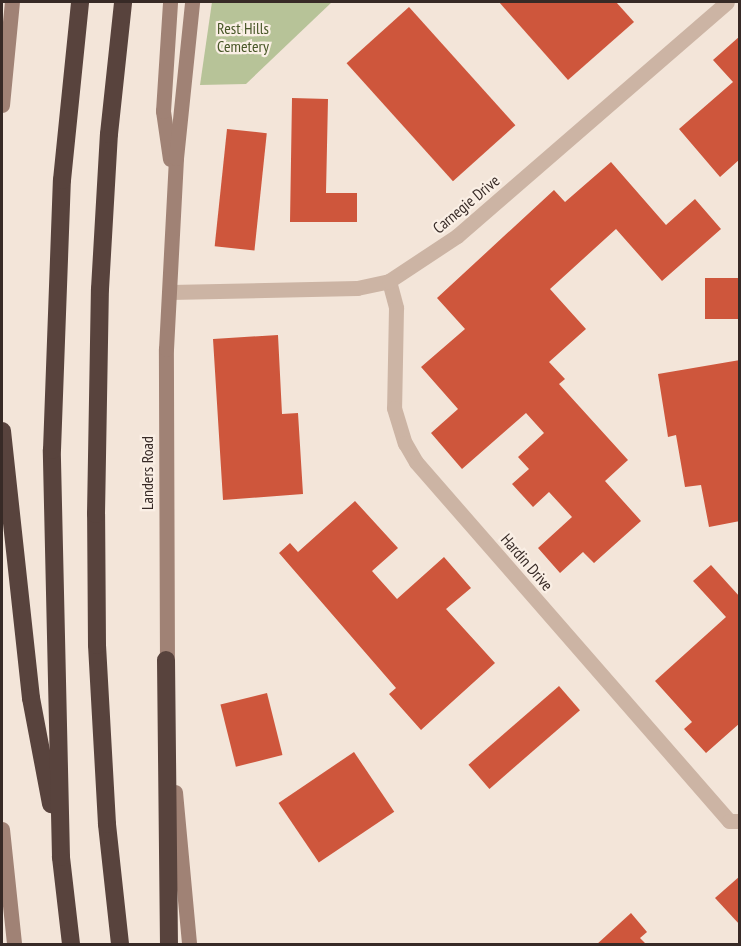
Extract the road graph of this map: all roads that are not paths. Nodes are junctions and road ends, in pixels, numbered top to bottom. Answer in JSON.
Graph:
{"nodes":[{"id":1,"x":12,"y":2,"type":"edge"},
{"id":2,"x":80,"y":2,"type":"edge"},
{"id":3,"x":123,"y":2,"type":"edge"},
{"id":4,"x":170,"y":2,"type":"edge"},
{"id":5,"x":192,"y":2,"type":"edge"},
{"id":6,"x":728,"y":2,"type":"edge"},
{"id":7,"x":2,"y":105,"type":"edge"},
{"id":8,"x":174,"y":192,"type":"junction"},
{"id":9,"x":389,"y":281,"type":"junction"},
{"id":10,"x":170,"y":292,"type":"junction"},
{"id":11,"x":2,"y":431,"type":"edge"},
{"id":12,"x":166,"y":660,"type":"junction"},
{"id":13,"x":738,"y":822,"type":"edge"},
{"id":14,"x":2,"y":829,"type":"edge"},
{"id":15,"x":61,"y":857,"type":"junction"},
{"id":16,"x":14,"y":945,"type":"edge"},
{"id":17,"x":71,"y":945,"type":"edge"},
{"id":18,"x":120,"y":945,"type":"edge"},
{"id":19,"x":169,"y":945,"type":"edge"},
{"id":20,"x":189,"y":945,"type":"edge"}],
"edges":[{"from":1,"to":7,"type":"main road"},
{"from":2,"to":15,"type":"highway"},
{"from":3,"to":18,"type":"highway"},
{"from":4,"to":8,"type":"main road"},
{"from":5,"to":8,"type":"main road","name":"Landers Road"},
{"from":6,"to":9,"type":"street","name":"Carnegie Drive"},
{"from":8,"to":10,"type":"main road","name":"Landers Road"},
{"from":9,"to":10,"type":"street","name":"Carnegie Drive"},
{"from":9,"to":13,"type":"street","name":"Hardin Drive"},
{"from":10,"to":12,"type":"main road","name":"Landers Road"},
{"from":11,"to":15,"type":"highway"},
{"from":12,"to":19,"type":"highway"},
{"from":12,"to":20,"type":"main road","name":"Landers Road"},
{"from":14,"to":16,"type":"main road"},
{"from":15,"to":17,"type":"highway"}]}
